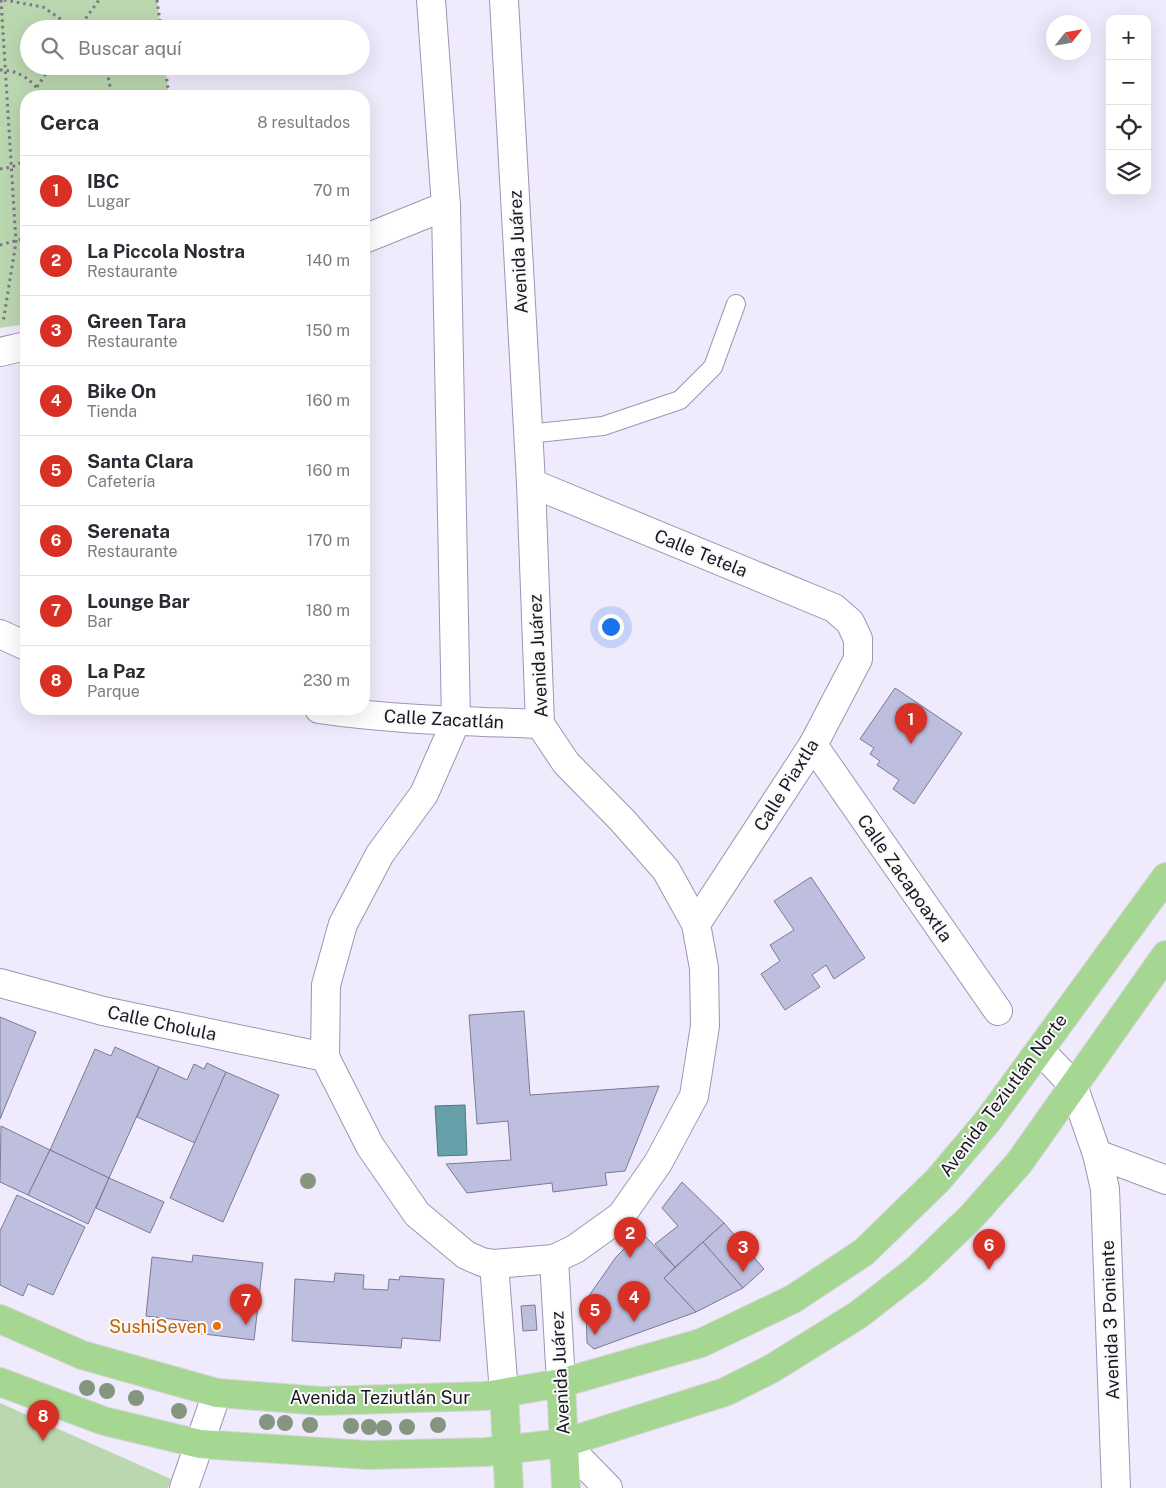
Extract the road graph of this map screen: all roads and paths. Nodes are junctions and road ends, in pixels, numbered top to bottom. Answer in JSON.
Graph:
{"nodes":[{"id":1,"x":2,"y":0,"type":"edge"},
{"id":2,"x":99,"y":0,"type":"edge"},
{"id":3,"x":157,"y":0,"type":"edge"},
{"id":4,"x":431,"y":0,"type":"edge"},
{"id":5,"x":504,"y":0,"type":"edge"},
{"id":6,"x":62,"y":20,"type":"edge"},
{"id":7,"x":83,"y":20,"type":"edge"},
{"id":8,"x":159,"y":20,"type":"edge"},
{"id":9,"x":0,"y":70,"type":"edge"},
{"id":10,"x":6,"y":70,"type":"junction"},
{"id":11,"x":45,"y":75,"type":"edge"},
{"id":12,"x":108,"y":75,"type":"edge"},
{"id":13,"x":166,"y":75,"type":"edge"},
{"id":14,"x":36,"y":87,"type":"junction"},
{"id":15,"x":38,"y":90,"type":"edge"},
{"id":16,"x":111,"y":90,"type":"edge"},
{"id":17,"x":168,"y":90,"type":"edge"},
{"id":18,"x":20,"y":163,"type":"edge"},
{"id":19,"x":12,"y":167,"type":"junction"},
{"id":20,"x":0,"y":168,"type":"edge"},
{"id":21,"x":446,"y":206,"type":"junction"},
{"id":22,"x":370,"y":237,"type":"edge"},
{"id":23,"x":20,"y":240,"type":"edge"},
{"id":24,"x":16,"y":242,"type":"junction"},
{"id":25,"x":0,"y":245,"type":"edge"},
{"id":26,"x":736,"y":304,"type":"dead end"},
{"id":27,"x":1,"y":340,"type":"edge"},
{"id":28,"x":20,"y":345,"type":"edge"},
{"id":29,"x":528,"y":434,"type":"junction"},
{"id":30,"x":531,"y":483,"type":"junction"},
{"id":31,"x":0,"y":634,"type":"edge"},
{"id":32,"x":858,"y":639,"type":"joint"},
{"id":33,"x":20,"y":643,"type":"edge"},
{"id":34,"x":370,"y":715,"type":"edge"},
{"id":35,"x":456,"y":721,"type":"junction"},
{"id":36,"x":540,"y":724,"type":"junction"},
{"id":37,"x":813,"y":745,"type":"junction"},
{"id":38,"x":1166,"y":877,"type":"edge"},
{"id":39,"x":696,"y":924,"type":"junction"},
{"id":40,"x":1166,"y":956,"type":"edge"},
{"id":41,"x":0,"y":983,"type":"edge"},
{"id":42,"x":998,"y":1011,"type":"dead end"},
{"id":43,"x":1040,"y":1050,"type":"junction"},
{"id":44,"x":325,"y":1057,"type":"junction"},
{"id":45,"x":1073,"y":1085,"type":"junction"},
{"id":46,"x":1097,"y":1154,"type":"junction"},
{"id":47,"x":1166,"y":1180,"type":"edge"},
{"id":48,"x":554,"y":1259,"type":"junction"},
{"id":49,"x":494,"y":1264,"type":"junction"},
{"id":50,"x":0,"y":1319,"type":"edge"},
{"id":51,"x":0,"y":1382,"type":"edge"},
{"id":52,"x":561,"y":1383,"type":"junction"},
{"id":53,"x":218,"y":1393,"type":"junction"},
{"id":54,"x":504,"y":1393,"type":"junction"},
{"id":55,"x":564,"y":1443,"type":"junction"},
{"id":56,"x":200,"y":1444,"type":"junction"},
{"id":57,"x":506,"y":1450,"type":"junction"},
{"id":58,"x":184,"y":1488,"type":"edge"},
{"id":59,"x":509,"y":1488,"type":"edge"},
{"id":60,"x":566,"y":1488,"type":"edge"},
{"id":61,"x":608,"y":1488,"type":"edge"},
{"id":62,"x":1116,"y":1488,"type":"edge"}],
"edges":[{"from":1,"to":6,"type":"path"},
{"from":1,"to":10,"type":"path"},
{"from":2,"to":7,"type":"path"},
{"from":3,"to":8,"type":"path"},
{"from":4,"to":21,"type":"street","name":"Avenida Juárez"},
{"from":5,"to":29,"type":"street","name":"Avenida Juárez"},
{"from":9,"to":10,"type":"path"},
{"from":10,"to":14,"type":"path"},
{"from":10,"to":19,"type":"path"},
{"from":11,"to":14,"type":"path"},
{"from":12,"to":16,"type":"path"},
{"from":13,"to":17,"type":"path"},
{"from":14,"to":15,"type":"path"},
{"from":18,"to":19,"type":"path"},
{"from":19,"to":20,"type":"path"},
{"from":19,"to":24,"type":"path"},
{"from":21,"to":22,"type":"street"},
{"from":21,"to":35,"type":"street","name":"Avenida Juárez"},
{"from":23,"to":24,"type":"path"},
{"from":24,"to":25,"type":"path"},
{"from":24,"to":27,"type":"path"},
{"from":26,"to":29,"type":"lane"},
{"from":27,"to":28,"type":"street"},
{"from":29,"to":30,"type":"street","name":"Avenida Juárez"},
{"from":30,"to":32,"type":"street","name":"Calle Tetela"},
{"from":30,"to":36,"type":"street","name":"Avenida Juárez"},
{"from":31,"to":33,"type":"street"},
{"from":32,"to":37,"type":"street","name":"Calle Piaxtla"},
{"from":34,"to":35,"type":"street","name":"Calle Zacatlán"},
{"from":35,"to":36,"type":"street","name":"Calle Zacatlán"},
{"from":35,"to":44,"type":"street","name":"Avenida Juárez"},
{"from":36,"to":39,"type":"street","name":"Avenida Juárez"},
{"from":37,"to":39,"type":"street","name":"Calle Piaxtla"},
{"from":37,"to":42,"type":"street","name":"Calle Zacapoaxtla"},
{"from":38,"to":43,"type":"main road","name":"Avenida Teziutlán Norte"},
{"from":39,"to":48,"type":"street","name":"Avenida Juárez"},
{"from":40,"to":45,"type":"main road"},
{"from":41,"to":44,"type":"street","name":"Calle Cholula"},
{"from":43,"to":45,"type":"street"},
{"from":43,"to":52,"type":"main road","name":"Avenida Teziutlán Norte"},
{"from":44,"to":49,"type":"street","name":"Avenida Juárez"},
{"from":45,"to":46,"type":"street"},
{"from":45,"to":55,"type":"main road"},
{"from":46,"to":47,"type":"street"},
{"from":46,"to":62,"type":"street","name":"Avenida 3 Poniente"},
{"from":48,"to":49,"type":"street","name":"Avenida Juárez"},
{"from":48,"to":52,"type":"street","name":"Avenida Juárez"},
{"from":49,"to":54,"type":"street"},
{"from":50,"to":53,"type":"main road","name":"Avenida Teziutlán Sur"},
{"from":51,"to":56,"type":"main road"},
{"from":52,"to":54,"type":"main road","name":"Avenida Teziutlán Sur"},
{"from":52,"to":55,"type":"main road","name":"Avenida Juárez"},
{"from":53,"to":54,"type":"main road","name":"Avenida Teziutlán Sur"},
{"from":53,"to":56,"type":"street"},
{"from":54,"to":57,"type":"main road"},
{"from":55,"to":57,"type":"main road"},
{"from":55,"to":60,"type":"main road","name":"Avenida Juárez"},
{"from":55,"to":61,"type":"street"},
{"from":56,"to":57,"type":"main road"},
{"from":56,"to":58,"type":"street"},
{"from":57,"to":59,"type":"main road"}]}
